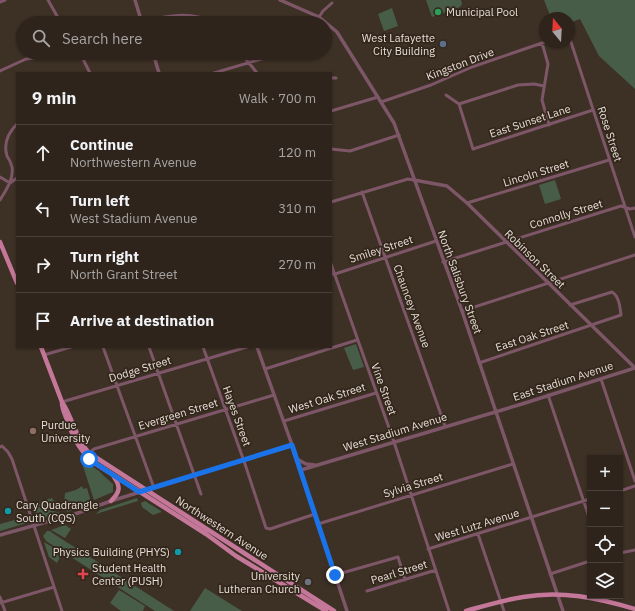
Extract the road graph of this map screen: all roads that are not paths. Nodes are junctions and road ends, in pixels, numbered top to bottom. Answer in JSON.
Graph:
{"nodes":[{"id":1,"x":5,"y":0,"type":"edge"},
{"id":2,"x":48,"y":0,"type":"edge"},
{"id":3,"x":135,"y":0,"type":"edge"},
{"id":4,"x":280,"y":0,"type":"edge"},
{"id":5,"x":0,"y":2,"type":"edge"},
{"id":6,"x":332,"y":3,"type":"dead end"},
{"id":7,"x":58,"y":16,"type":"edge"},
{"id":8,"x":140,"y":16,"type":"edge"},
{"id":9,"x":317,"y":16,"type":"edge"},
{"id":10,"x":320,"y":16,"type":"edge"},
{"id":11,"x":332,"y":28,"type":"edge"},
{"id":12,"x":539,"y":45,"type":"edge"},
{"id":13,"x":545,"y":48,"type":"edge"},
{"id":14,"x":573,"y":48,"type":"edge"},
{"id":15,"x":24,"y":60,"type":"edge"},
{"id":16,"x":83,"y":60,"type":"edge"},
{"id":17,"x":155,"y":60,"type":"edge"},
{"id":18,"x":247,"y":60,"type":"edge"},
{"id":19,"x":259,"y":60,"type":"edge"},
{"id":20,"x":249,"y":63,"type":"junction"},
{"id":21,"x":0,"y":71,"type":"edge"},
{"id":22,"x":89,"y":72,"type":"edge"},
{"id":23,"x":159,"y":72,"type":"edge"},
{"id":24,"x":218,"y":72,"type":"edge"},
{"id":25,"x":256,"y":72,"type":"edge"},
{"id":26,"x":332,"y":78,"type":"edge"},
{"id":27,"x":336,"y":78,"type":"dead end"},
{"id":28,"x":544,"y":86,"type":"junction"},
{"id":29,"x":446,"y":96,"type":"dead end"},
{"id":30,"x":378,"y":97,"type":"junction"},
{"id":31,"x":381,"y":102,"type":"junction"},
{"id":32,"x":459,"y":104,"type":"junction"},
{"id":33,"x":593,"y":110,"type":"junction"},
{"id":34,"x":332,"y":111,"type":"edge"},
{"id":35,"x":16,"y":125,"type":"edge"},
{"id":36,"x":549,"y":125,"type":"junction"},
{"id":37,"x":399,"y":136,"type":"junction"},
{"id":38,"x":332,"y":149,"type":"edge"},
{"id":39,"x":609,"y":160,"type":"junction"},
{"id":40,"x":12,"y":167,"type":"junction"},
{"id":41,"x":16,"y":169,"type":"edge"},
{"id":42,"x":0,"y":177,"type":"edge"},
{"id":43,"x":16,"y":179,"type":"edge"},
{"id":44,"x":414,"y":180,"type":"junction"},
{"id":45,"x":10,"y":183,"type":"junction"},
{"id":46,"x":362,"y":192,"type":"junction"},
{"id":47,"x":0,"y":200,"type":"edge"},
{"id":48,"x":332,"y":202,"type":"edge"},
{"id":49,"x":467,"y":204,"type":"junction"},
{"id":50,"x":625,"y":207,"type":"junction"},
{"id":51,"x":635,"y":208,"type":"edge"},
{"id":52,"x":635,"y":237,"type":"edge"},
{"id":53,"x":436,"y":241,"type":"junction"},
{"id":54,"x":0,"y":242,"type":"edge"},
{"id":55,"x":506,"y":242,"type":"junction"},
{"id":56,"x":635,"y":255,"type":"edge"},
{"id":57,"x":385,"y":257,"type":"junction"},
{"id":58,"x":443,"y":262,"type":"junction"},
{"id":59,"x":333,"y":274,"type":"edge"},
{"id":60,"x":16,"y":279,"type":"edge"},
{"id":61,"x":548,"y":284,"type":"junction"},
{"id":62,"x":570,"y":305,"type":"junction"},
{"id":63,"x":462,"y":311,"type":"junction"},
{"id":64,"x":590,"y":325,"type":"junction"},
{"id":65,"x":357,"y":340,"type":"junction"},
{"id":66,"x":41,"y":348,"type":"edge"},
{"id":67,"x":67,"y":348,"type":"edge"},
{"id":68,"x":103,"y":348,"type":"edge"},
{"id":69,"x":149,"y":348,"type":"edge"},
{"id":70,"x":203,"y":348,"type":"edge"},
{"id":71,"x":244,"y":348,"type":"edge"},
{"id":72,"x":257,"y":348,"type":"edge"},
{"id":73,"x":332,"y":348,"type":"edge"},
{"id":74,"x":332,"y":348,"type":"edge"},
{"id":75,"x":44,"y":355,"type":"junction"},
{"id":76,"x":207,"y":359,"type":"junction"},
{"id":77,"x":479,"y":363,"type":"junction"},
{"id":78,"x":635,"y":368,"type":"edge"},
{"id":79,"x":265,"y":369,"type":"junction"},
{"id":80,"x":158,"y":373,"type":"junction"},
{"id":81,"x":601,"y":379,"type":"junction"},
{"id":82,"x":117,"y":386,"type":"junction"},
{"id":83,"x":376,"y":393,"type":"junction"},
{"id":84,"x":274,"y":394,"type":"junction"},
{"id":85,"x":548,"y":396,"type":"junction"},
{"id":86,"x":62,"y":402,"type":"junction"},
{"id":87,"x":226,"y":409,"type":"junction"},
{"id":88,"x":496,"y":412,"type":"junction"},
{"id":89,"x":284,"y":421,"type":"junction"},
{"id":90,"x":176,"y":424,"type":"junction"},
{"id":91,"x":445,"y":426,"type":"junction"},
{"id":92,"x":135,"y":436,"type":"junction"},
{"id":93,"x":394,"y":442,"type":"junction"},
{"id":94,"x":292,"y":445,"type":"junction"},
{"id":95,"x":1,"y":446,"type":"edge"},
{"id":96,"x":89,"y":453,"type":"junction"},
{"id":97,"x":297,"y":459,"type":"junction"},
{"id":98,"x":244,"y":460,"type":"junction"},
{"id":99,"x":513,"y":464,"type":"junction"},
{"id":100,"x":316,"y":465,"type":"junction"},
{"id":101,"x":301,"y":470,"type":"junction"},
{"id":102,"x":194,"y":475,"type":"junction"},
{"id":103,"x":113,"y":476,"type":"junction"},
{"id":104,"x":635,"y":481,"type":"edge"},
{"id":105,"x":635,"y":486,"type":"edge"},
{"id":106,"x":154,"y":488,"type":"junction"},
{"id":107,"x":146,"y":490,"type":"junction"},
{"id":108,"x":623,"y":490,"type":"edge"},
{"id":109,"x":139,"y":492,"type":"junction"},
{"id":110,"x":200,"y":494,"type":"dead end"},
{"id":111,"x":411,"y":495,"type":"junction"},
{"id":112,"x":587,"y":500,"type":"edge"},
{"id":113,"x":111,"y":501,"type":"junction"},
{"id":114,"x":584,"y":501,"type":"junction"},
{"id":115,"x":587,"y":510,"type":"edge"},
{"id":116,"x":315,"y":514,"type":"junction"},
{"id":117,"x":531,"y":518,"type":"junction"},
{"id":118,"x":318,"y":524,"type":"junction"},
{"id":119,"x":34,"y":526,"type":"junction"},
{"id":120,"x":478,"y":534,"type":"junction"},
{"id":121,"x":0,"y":535,"type":"edge"},
{"id":122,"x":428,"y":549,"type":"junction"},
{"id":123,"x":635,"y":550,"type":"edge"},
{"id":124,"x":623,"y":553,"type":"edge"},
{"id":125,"x":587,"y":562,"type":"edge"},
{"id":126,"x":436,"y":570,"type":"junction"},
{"id":127,"x":550,"y":574,"type":"junction"},
{"id":128,"x":335,"y":575,"type":"junction"},
{"id":129,"x":405,"y":580,"type":"junction"},
{"id":130,"x":54,"y":587,"type":"junction"},
{"id":131,"x":367,"y":591,"type":"dead end"},
{"id":132,"x":557,"y":594,"type":"junction"},
{"id":133,"x":0,"y":597,"type":"edge"},
{"id":134,"x":500,"y":601,"type":"junction"},
{"id":135,"x":1,"y":603,"type":"edge"},
{"id":136,"x":635,"y":609,"type":"edge"},
{"id":137,"x":4,"y":611,"type":"edge"},
{"id":138,"x":62,"y":611,"type":"edge"},
{"id":139,"x":326,"y":611,"type":"edge"},
{"id":140,"x":334,"y":611,"type":"edge"},
{"id":141,"x":347,"y":611,"type":"edge"},
{"id":142,"x":449,"y":611,"type":"edge"},
{"id":143,"x":466,"y":611,"type":"edge"},
{"id":144,"x":504,"y":611,"type":"edge"},
{"id":145,"x":563,"y":611,"type":"edge"}],
"edges":[{"from":1,"to":5,"type":"street"},
{"from":2,"to":7,"type":"street"},
{"from":3,"to":8,"type":"street"},
{"from":4,"to":9,"type":"street","name":"North Salisbury Street"},
{"from":6,"to":10,"type":"street"},
{"from":11,"to":30,"type":"street","name":"North Salisbury Street"},
{"from":12,"to":31,"type":"street","name":"Kingston Drive"},
{"from":13,"to":28,"type":"street"},
{"from":14,"to":33,"type":"street","name":"Rose Street"},
{"from":15,"to":21,"type":"street"},
{"from":16,"to":22,"type":"street"},
{"from":17,"to":23,"type":"street"},
{"from":18,"to":20,"type":"street"},
{"from":19,"to":20,"type":"street"},
{"from":20,"to":24,"type":"street"},
{"from":20,"to":25,"type":"street"},
{"from":26,"to":27,"type":"street"},
{"from":28,"to":32,"type":"street"},
{"from":28,"to":36,"type":"street"},
{"from":29,"to":32,"type":"street"},
{"from":30,"to":31,"type":"street","name":"North Salisbury Street"},
{"from":30,"to":34,"type":"street"},
{"from":31,"to":37,"type":"street","name":"North Salisbury Street"},
{"from":32,"to":36,"type":"street","name":"East Sunset Lane"},
{"from":33,"to":36,"type":"street","name":"East Sunset Lane"},
{"from":33,"to":39,"type":"street","name":"Rose Street"},
{"from":35,"to":40,"type":"street"},
{"from":37,"to":38,"type":"street"},
{"from":37,"to":44,"type":"street","name":"North Salisbury Street"},
{"from":39,"to":49,"type":"street","name":"Lincoln Street"},
{"from":39,"to":50,"type":"street","name":"Rose Street"},
{"from":40,"to":41,"type":"street"},
{"from":40,"to":45,"type":"street"},
{"from":42,"to":45,"type":"street"},
{"from":43,"to":45,"type":"street"},
{"from":44,"to":46,"type":"street"},
{"from":44,"to":49,"type":"street","name":"Robinson Street"},
{"from":44,"to":53,"type":"street","name":"North Salisbury Street"},
{"from":45,"to":47,"type":"street"},
{"from":46,"to":48,"type":"street"},
{"from":46,"to":57,"type":"street","name":"Chauncey Avenue"},
{"from":49,"to":55,"type":"street","name":"Robinson Street"},
{"from":50,"to":51,"type":"street","name":"Connolly Street"},
{"from":50,"to":52,"type":"street","name":"Rose Street"},
{"from":50,"to":55,"type":"street","name":"Connolly Street"},
{"from":53,"to":57,"type":"street","name":"Smiley Street"},
{"from":53,"to":58,"type":"street","name":"North Salisbury Street"},
{"from":54,"to":60,"type":"main road"},
{"from":55,"to":58,"type":"street","name":"Connolly Street"},
{"from":55,"to":61,"type":"street","name":"Robinson Street"},
{"from":56,"to":61,"type":"street"},
{"from":57,"to":59,"type":"street","name":"Smiley Street"},
{"from":57,"to":91,"type":"street","name":"Chauncey Avenue"},
{"from":58,"to":63,"type":"street","name":"North Salisbury Street"},
{"from":59,"to":65,"type":"street","name":"Vine Street"},
{"from":61,"to":62,"type":"street","name":"Robinson Street"},
{"from":61,"to":63,"type":"street"},
{"from":62,"to":64,"type":"street","name":"Robinson Street"},
{"from":62,"to":64,"type":"street","name":"East Oak Street"},
{"from":63,"to":77,"type":"street","name":"North Salisbury Street"},
{"from":64,"to":77,"type":"street","name":"East Oak Street"},
{"from":64,"to":78,"type":"street","name":"Robinson Street"},
{"from":65,"to":73,"type":"street"},
{"from":65,"to":83,"type":"street","name":"Vine Street"},
{"from":66,"to":75,"type":"main road","name":"Northwestern Avenue"},
{"from":67,"to":75,"type":"street"},
{"from":68,"to":82,"type":"street"},
{"from":69,"to":80,"type":"street"},
{"from":70,"to":76,"type":"street","name":"Hayes Street"},
{"from":71,"to":76,"type":"street","name":"Dodge Street"},
{"from":72,"to":79,"type":"street"},
{"from":74,"to":79,"type":"street"},
{"from":75,"to":86,"type":"main road","name":"Northwestern Avenue"},
{"from":76,"to":80,"type":"street","name":"Dodge Street"},
{"from":76,"to":87,"type":"street","name":"Hayes Street"},
{"from":77,"to":88,"type":"street","name":"North Salisbury Street"},
{"from":78,"to":81,"type":"street","name":"East Stadium Avenue"},
{"from":79,"to":84,"type":"street"},
{"from":80,"to":82,"type":"street","name":"Dodge Street"},
{"from":80,"to":90,"type":"street"},
{"from":81,"to":85,"type":"street","name":"East Stadium Avenue"},
{"from":81,"to":104,"type":"street"},
{"from":82,"to":86,"type":"street","name":"Dodge Street"},
{"from":82,"to":92,"type":"street"},
{"from":83,"to":89,"type":"street","name":"West Oak Street"},
{"from":83,"to":93,"type":"street","name":"Vine Street"},
{"from":84,"to":87,"type":"street","name":"Evergreen Street"},
{"from":84,"to":89,"type":"street"},
{"from":85,"to":88,"type":"street","name":"East Stadium Avenue"},
{"from":85,"to":114,"type":"street"},
{"from":86,"to":96,"type":"main road","name":"Northwestern Avenue"},
{"from":86,"to":103,"type":"main road","name":"Northwestern Avenue"},
{"from":87,"to":90,"type":"street","name":"Evergreen Street"},
{"from":87,"to":98,"type":"street","name":"Hayes Street"},
{"from":88,"to":91,"type":"street","name":"West Stadium Avenue"},
{"from":88,"to":99,"type":"street","name":"North Salisbury Street"},
{"from":89,"to":94,"type":"street"},
{"from":90,"to":92,"type":"street","name":"Evergreen Street"},
{"from":90,"to":102,"type":"street"},
{"from":91,"to":93,"type":"street","name":"West Stadium Avenue"},
{"from":92,"to":96,"type":"street","name":"Evergreen Street"},
{"from":92,"to":106,"type":"street"},
{"from":93,"to":100,"type":"street","name":"West Stadium Avenue"},
{"from":93,"to":111,"type":"street","name":"Vine Street"},
{"from":94,"to":97,"type":"street"},
{"from":94,"to":98,"type":"street"},
{"from":95,"to":119,"type":"street"},
{"from":96,"to":107,"type":"main road","name":"Northwestern Avenue"},
{"from":97,"to":100,"type":"street"},
{"from":97,"to":101,"type":"street"},
{"from":98,"to":102,"type":"street"},
{"from":98,"to":116,"type":"street","name":"Hayes Street"},
{"from":99,"to":111,"type":"street","name":"Sylvia Street"},
{"from":99,"to":117,"type":"street","name":"North Salisbury Street"},
{"from":100,"to":101,"type":"street","name":"West Stadium Avenue"},
{"from":101,"to":116,"type":"street"},
{"from":102,"to":106,"type":"street"},
{"from":102,"to":110,"type":"street"},
{"from":103,"to":109,"type":"main road","name":"Northwestern Avenue"},
{"from":103,"to":113,"type":"main road"},
{"from":105,"to":108,"type":"street"},
{"from":106,"to":107,"type":"street"},
{"from":107,"to":109,"type":"street"},
{"from":107,"to":140,"type":"main road","name":"Northwestern Avenue"},
{"from":109,"to":113,"type":"street"},
{"from":109,"to":139,"type":"main road","name":"Northwestern Avenue"},
{"from":111,"to":118,"type":"street","name":"Sylvia Street"},
{"from":111,"to":122,"type":"street","name":"Vine Street"},
{"from":112,"to":114,"type":"street","name":"West Lutz Avenue"},
{"from":113,"to":119,"type":"street"},
{"from":114,"to":115,"type":"street"},
{"from":114,"to":117,"type":"street","name":"West Lutz Avenue"},
{"from":116,"to":118,"type":"street"},
{"from":117,"to":120,"type":"street","name":"West Lutz Avenue"},
{"from":117,"to":127,"type":"street","name":"North Salisbury Street"},
{"from":118,"to":128,"type":"street"},
{"from":119,"to":121,"type":"street"},
{"from":119,"to":130,"type":"street"},
{"from":120,"to":122,"type":"street","name":"West Lutz Avenue"},
{"from":120,"to":134,"type":"street"},
{"from":122,"to":126,"type":"street","name":"Vine Street"},
{"from":123,"to":124,"type":"street"},
{"from":125,"to":127,"type":"street"},
{"from":126,"to":129,"type":"street","name":"Pearl Street"},
{"from":126,"to":142,"type":"street","name":"Vine Street"},
{"from":127,"to":132,"type":"street","name":"North Salisbury Street"},
{"from":128,"to":129,"type":"street"},
{"from":128,"to":141,"type":"street"},
{"from":129,"to":131,"type":"street","name":"Pearl Street"},
{"from":130,"to":135,"type":"street"},
{"from":130,"to":138,"type":"street"},
{"from":132,"to":134,"type":"main road"},
{"from":132,"to":136,"type":"main road"},
{"from":132,"to":145,"type":"street","name":"North Salisbury Street"},
{"from":133,"to":135,"type":"street"},
{"from":134,"to":143,"type":"main road"},
{"from":134,"to":144,"type":"street"},
{"from":135,"to":137,"type":"street"}]}
